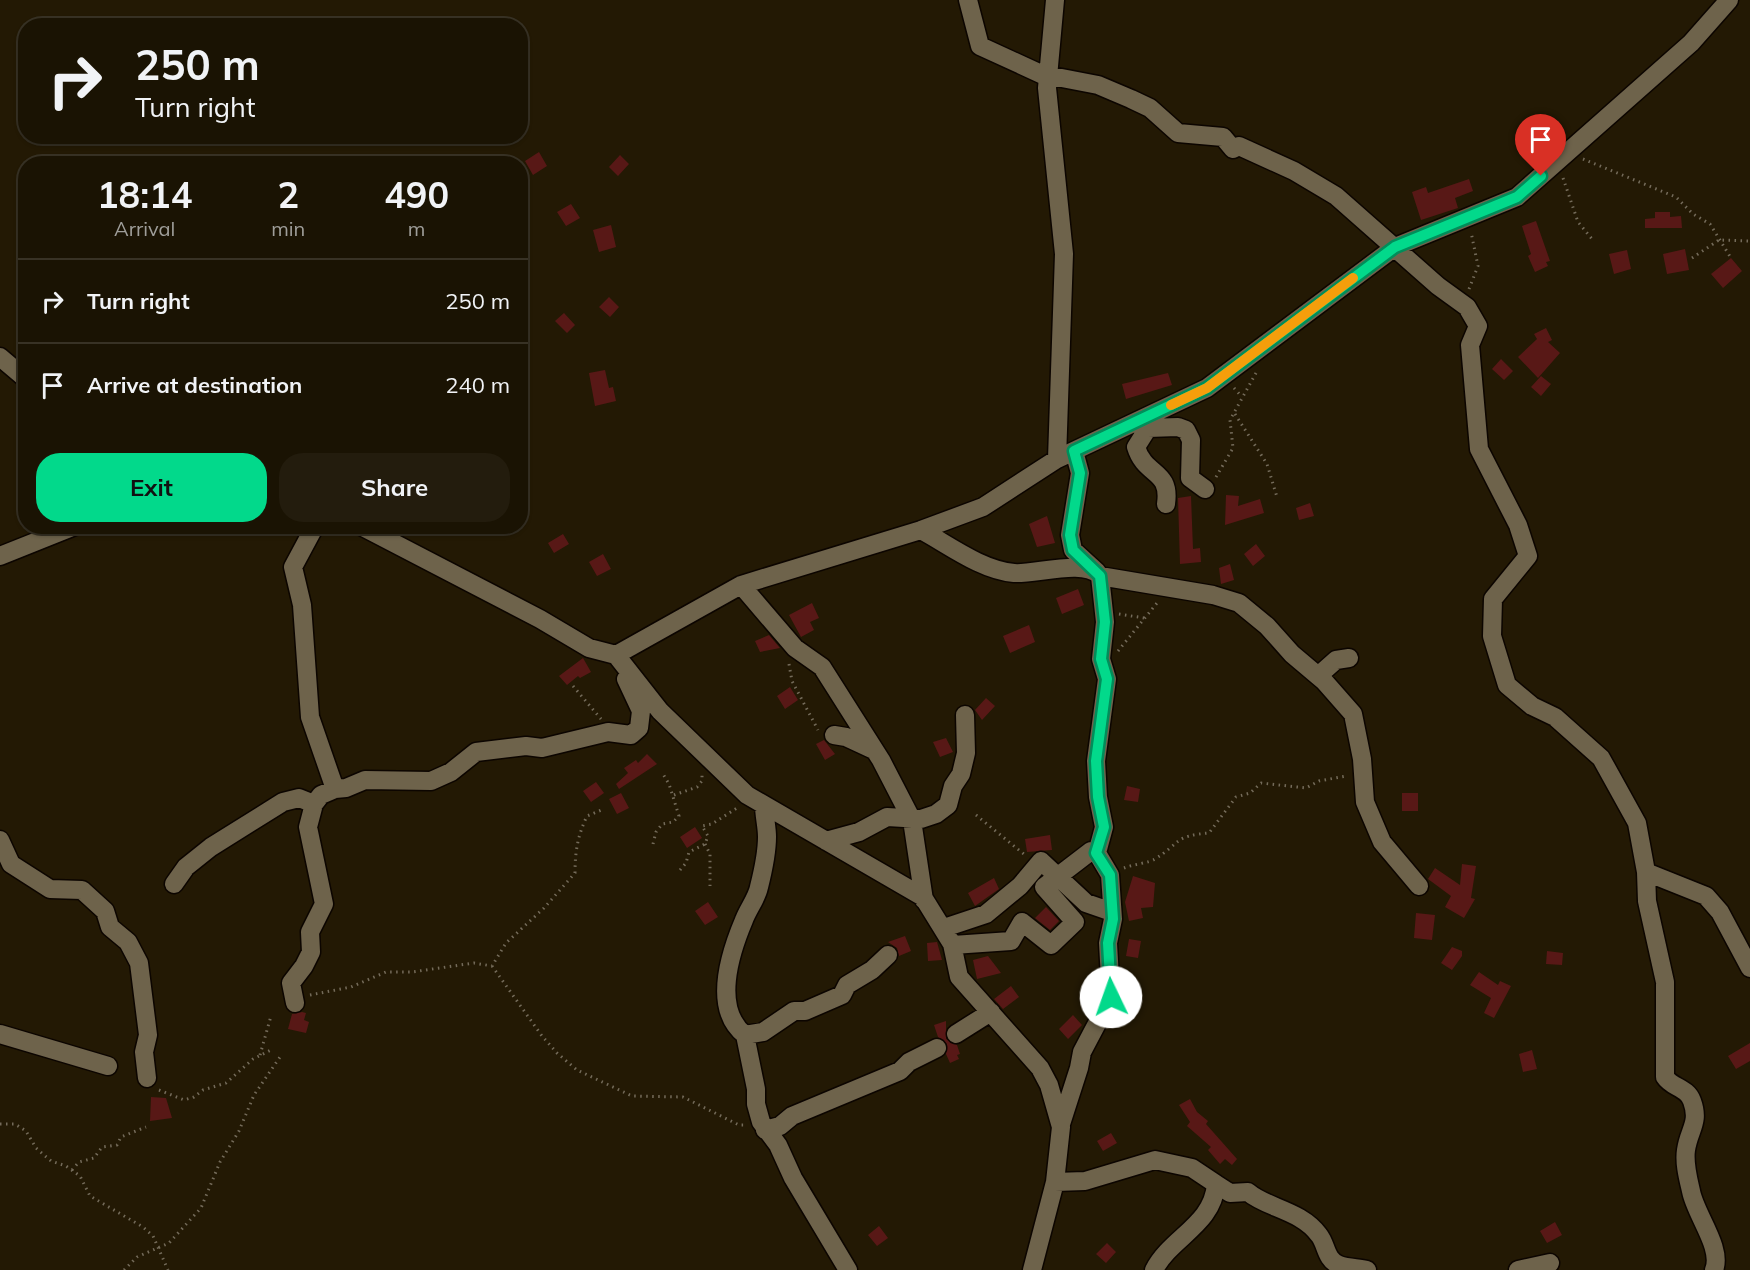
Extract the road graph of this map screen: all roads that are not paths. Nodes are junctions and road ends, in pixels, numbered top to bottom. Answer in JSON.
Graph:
{"nodes":[{"id":1,"x":968,"y":0,"type":"edge"},
{"id":2,"x":1055,"y":0,"type":"edge"},
{"id":3,"x":1730,"y":0,"type":"edge"},
{"id":4,"x":1047,"y":75,"type":"junction"},
{"id":5,"x":1395,"y":247,"type":"junction"},
{"id":6,"x":0,"y":357,"type":"edge"},
{"id":7,"x":18,"y":372,"type":"edge"},
{"id":8,"x":1148,"y":422,"type":"junction"},
{"id":9,"x":1074,"y":451,"type":"junction"},
{"id":10,"x":1057,"y":459,"type":"junction"},
{"id":11,"x":1205,"y":489,"type":"road end"},
{"id":12,"x":1166,"y":504,"type":"dead end"},
{"id":13,"x":921,"y":530,"type":"junction"},
{"id":14,"x":55,"y":534,"type":"edge"},
{"id":15,"x":311,"y":534,"type":"edge"},
{"id":16,"x":376,"y":534,"type":"edge"},
{"id":17,"x":0,"y":556,"type":"edge"},
{"id":18,"x":1098,"y":574,"type":"junction"},
{"id":19,"x":741,"y":585,"type":"junction"},
{"id":20,"x":616,"y":655,"type":"junction"},
{"id":21,"x":1349,"y":658,"type":"dead end"},
{"id":22,"x":1318,"y":676,"type":"junction"},
{"id":23,"x":965,"y":715,"type":"dead end"},
{"id":24,"x":827,"y":734,"type":"road end"},
{"id":25,"x":875,"y":751,"type":"junction"},
{"id":26,"x":335,"y":789,"type":"junction"},
{"id":27,"x":314,"y":804,"type":"junction"},
{"id":28,"x":764,"y":805,"type":"junction"},
{"id":29,"x":912,"y":820,"type":"junction"},
{"id":30,"x":0,"y":840,"type":"edge"},
{"id":31,"x":826,"y":841,"type":"junction"},
{"id":32,"x":1096,"y":853,"type":"junction"},
{"id":33,"x":1646,"y":872,"type":"junction"},
{"id":34,"x":1057,"y":878,"type":"junction"},
{"id":35,"x":174,"y":884,"type":"dead end"},
{"id":36,"x":1419,"y":886,"type":"dead end"},
{"id":37,"x":924,"y":900,"type":"junction"},
{"id":38,"x":1112,"y":912,"type":"junction"},
{"id":39,"x":944,"y":928,"type":"junction"},
{"id":40,"x":953,"y":945,"type":"junction"},
{"id":41,"x":888,"y":955,"type":"dead end"},
{"id":42,"x":1750,"y":968,"type":"edge"},
{"id":43,"x":295,"y":1003,"type":"road end"},
{"id":44,"x":991,"y":1012,"type":"junction"},
{"id":45,"x":0,"y":1034,"type":"edge"},
{"id":46,"x":956,"y":1034,"type":"dead end"},
{"id":47,"x":745,"y":1035,"type":"junction"},
{"id":48,"x":937,"y":1048,"type":"dead end"},
{"id":49,"x":108,"y":1066,"type":"dead end"},
{"id":50,"x":147,"y":1078,"type":"road end"},
{"id":51,"x":763,"y":1126,"type":"junction"},
{"id":52,"x":1060,"y":1127,"type":"junction"},
{"id":53,"x":1055,"y":1182,"type":"junction"},
{"id":54,"x":1216,"y":1184,"type":"junction"},
{"id":55,"x":1550,"y":1263,"type":"dead end"},
{"id":56,"x":848,"y":1270,"type":"edge"},
{"id":57,"x":1032,"y":1270,"type":"edge"},
{"id":58,"x":1154,"y":1270,"type":"edge"},
{"id":59,"x":1367,"y":1270,"type":"edge"},
{"id":60,"x":1518,"y":1270,"type":"edge"},
{"id":61,"x":1714,"y":1270,"type":"edge"}],
"edges":[{"from":1,"to":4,"type":"street"},
{"from":2,"to":4,"type":"street"},
{"from":3,"to":5,"type":"street"},
{"from":4,"to":5,"type":"street"},
{"from":4,"to":10,"type":"street"},
{"from":5,"to":8,"type":"street"},
{"from":5,"to":33,"type":"street"},
{"from":6,"to":7,"type":"street"},
{"from":8,"to":9,"type":"street"},
{"from":8,"to":11,"type":"street"},
{"from":8,"to":12,"type":"street"},
{"from":9,"to":10,"type":"street"},
{"from":9,"to":18,"type":"street"},
{"from":10,"to":13,"type":"street"},
{"from":13,"to":18,"type":"street"},
{"from":13,"to":19,"type":"street"},
{"from":14,"to":17,"type":"street"},
{"from":15,"to":26,"type":"street"},
{"from":16,"to":20,"type":"street"},
{"from":18,"to":22,"type":"street"},
{"from":18,"to":32,"type":"street"},
{"from":19,"to":20,"type":"street"},
{"from":19,"to":25,"type":"street"},
{"from":20,"to":26,"type":"street"},
{"from":20,"to":28,"type":"street"},
{"from":21,"to":22,"type":"street"},
{"from":22,"to":36,"type":"street"},
{"from":23,"to":29,"type":"street"},
{"from":24,"to":25,"type":"street"},
{"from":25,"to":29,"type":"street"},
{"from":26,"to":27,"type":"street"},
{"from":27,"to":35,"type":"street"},
{"from":27,"to":43,"type":"street"},
{"from":28,"to":31,"type":"street"},
{"from":28,"to":47,"type":"street"},
{"from":29,"to":31,"type":"street"},
{"from":29,"to":37,"type":"street"},
{"from":30,"to":50,"type":"street"},
{"from":31,"to":37,"type":"street"},
{"from":32,"to":34,"type":"street"},
{"from":32,"to":38,"type":"street"},
{"from":33,"to":42,"type":"street"},
{"from":33,"to":61,"type":"street"},
{"from":34,"to":38,"type":"street"},
{"from":34,"to":39,"type":"street"},
{"from":34,"to":40,"type":"street"},
{"from":37,"to":39,"type":"street"},
{"from":38,"to":52,"type":"street"},
{"from":39,"to":40,"type":"street"},
{"from":40,"to":44,"type":"street"},
{"from":41,"to":47,"type":"street"},
{"from":44,"to":46,"type":"street"},
{"from":44,"to":52,"type":"street"},
{"from":45,"to":49,"type":"street"},
{"from":47,"to":51,"type":"street"},
{"from":48,"to":51,"type":"street"},
{"from":51,"to":56,"type":"street"},
{"from":52,"to":53,"type":"street"},
{"from":53,"to":54,"type":"street"},
{"from":53,"to":57,"type":"street"},
{"from":54,"to":58,"type":"street"},
{"from":54,"to":59,"type":"street"},
{"from":55,"to":60,"type":"street"}]}
